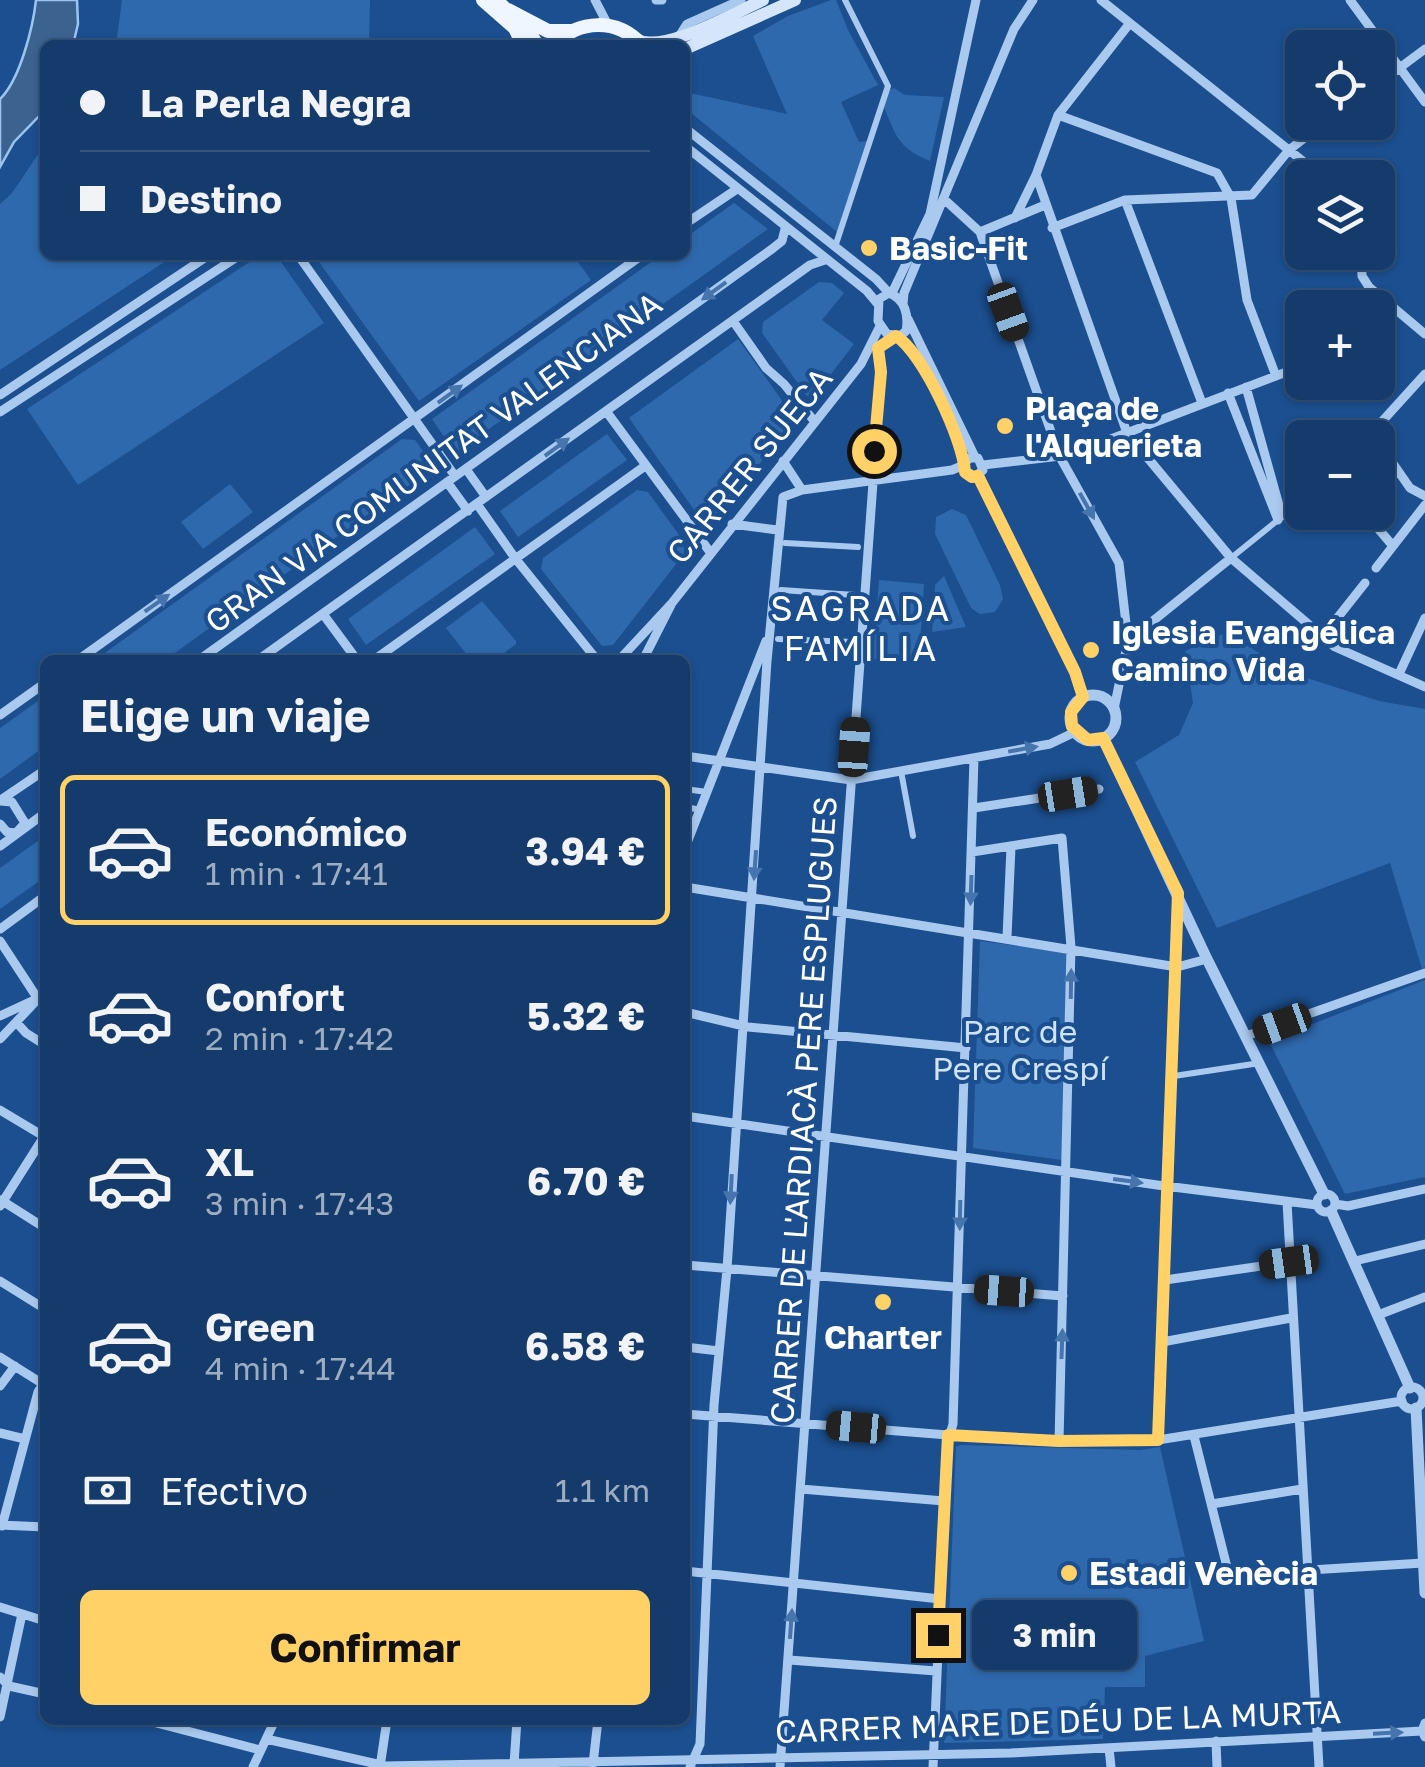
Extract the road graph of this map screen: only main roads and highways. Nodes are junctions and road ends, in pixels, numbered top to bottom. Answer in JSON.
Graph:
{"nodes":[{"id":1,"x":483,"y":0,"type":"edge"},
{"id":2,"x":762,"y":0,"type":"edge"},
{"id":3,"x":795,"y":0,"type":"edge"},
{"id":4,"x":502,"y":5,"type":"edge"},
{"id":5,"x":571,"y":31,"type":"junction"},
{"id":6,"x":521,"y":40,"type":"edge"},
{"id":7,"x":533,"y":40,"type":"edge"},
{"id":8,"x":560,"y":40,"type":"edge"},
{"id":9,"x":636,"y":40,"type":"edge"},
{"id":10,"x":688,"y":40,"type":"edge"},
{"id":11,"x":690,"y":40,"type":"edge"}],
"edges":[{"from":1,"to":6,"type":"main road"},
{"from":2,"to":10,"type":"main road"},
{"from":3,"to":11,"type":"main road"},
{"from":4,"to":5,"type":"main road"},
{"from":4,"to":7,"type":"main road"},
{"from":5,"to":8,"type":"main road"},
{"from":5,"to":9,"type":"main road"}]}
